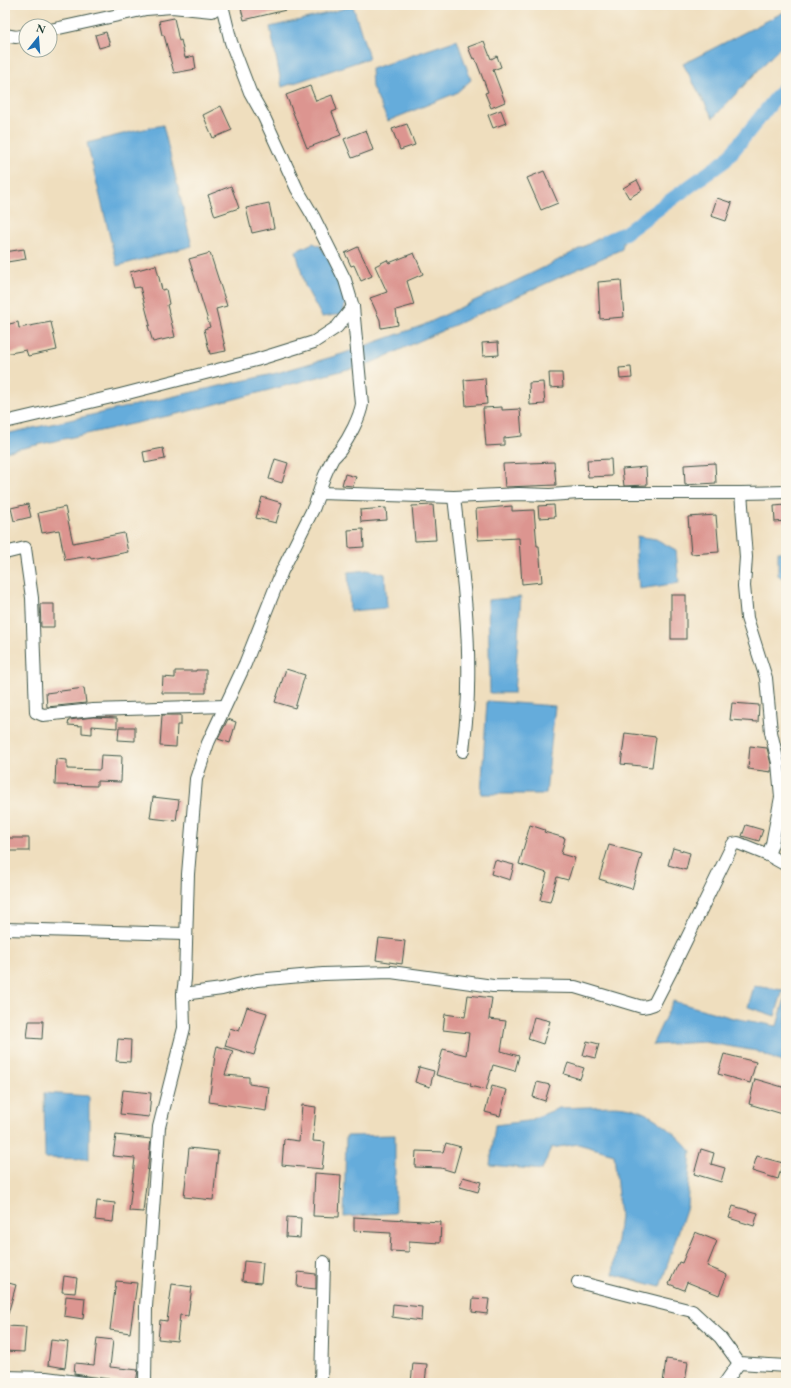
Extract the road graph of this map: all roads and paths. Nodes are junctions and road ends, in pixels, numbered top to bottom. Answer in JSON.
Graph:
{"nodes":[{"id":1,"x":222,"y":5,"type":"edge"},
{"id":2,"x":58,"y":28,"type":"edge"},
{"id":3,"x":5,"y":35,"type":"edge"},
{"id":4,"x":18,"y":37,"type":"edge"},
{"id":5,"x":352,"y":307,"type":"junction"},
{"id":6,"x":5,"y":422,"type":"edge"},
{"id":7,"x":319,"y":492,"type":"junction"},
{"id":8,"x":786,"y":492,"type":"edge"},
{"id":9,"x":741,"y":493,"type":"junction"},
{"id":10,"x":454,"y":497,"type":"junction"},
{"id":11,"x":5,"y":553,"type":"edge"},
{"id":12,"x":225,"y":706,"type":"junction"},
{"id":13,"x":463,"y":751,"type":"dead end"},
{"id":14,"x":768,"y":855,"type":"junction"},
{"id":15,"x":786,"y":865,"type":"edge"},
{"id":16,"x":5,"y":929,"type":"edge"},
{"id":17,"x":185,"y":934,"type":"junction"},
{"id":18,"x":183,"y":994,"type":"junction"},
{"id":19,"x":324,"y":1262,"type":"dead end"},
{"id":20,"x":578,"y":1282,"type":"dead end"},
{"id":21,"x":739,"y":1363,"type":"junction"},
{"id":22,"x":786,"y":1366,"type":"edge"},
{"id":23,"x":5,"y":1377,"type":"edge"},
{"id":24,"x":86,"y":1383,"type":"edge"},
{"id":25,"x":145,"y":1383,"type":"edge"},
{"id":26,"x":320,"y":1383,"type":"edge"},
{"id":27,"x":725,"y":1383,"type":"edge"}],
"edges":[{"from":1,"to":2,"type":"street"},
{"from":1,"to":5,"type":"street"},
{"from":3,"to":4,"type":"street"},
{"from":5,"to":6,"type":"street"},
{"from":5,"to":7,"type":"street"},
{"from":7,"to":10,"type":"street"},
{"from":7,"to":12,"type":"street"},
{"from":8,"to":9,"type":"street"},
{"from":9,"to":10,"type":"street"},
{"from":9,"to":14,"type":"street"},
{"from":10,"to":13,"type":"street"},
{"from":11,"to":12,"type":"street"},
{"from":12,"to":17,"type":"street"},
{"from":14,"to":15,"type":"street"},
{"from":14,"to":18,"type":"street"},
{"from":16,"to":17,"type":"street"},
{"from":17,"to":18,"type":"street"},
{"from":18,"to":25,"type":"street"},
{"from":19,"to":26,"type":"street"},
{"from":20,"to":21,"type":"street"},
{"from":21,"to":22,"type":"street"},
{"from":21,"to":27,"type":"street"},
{"from":23,"to":24,"type":"street"}]}
